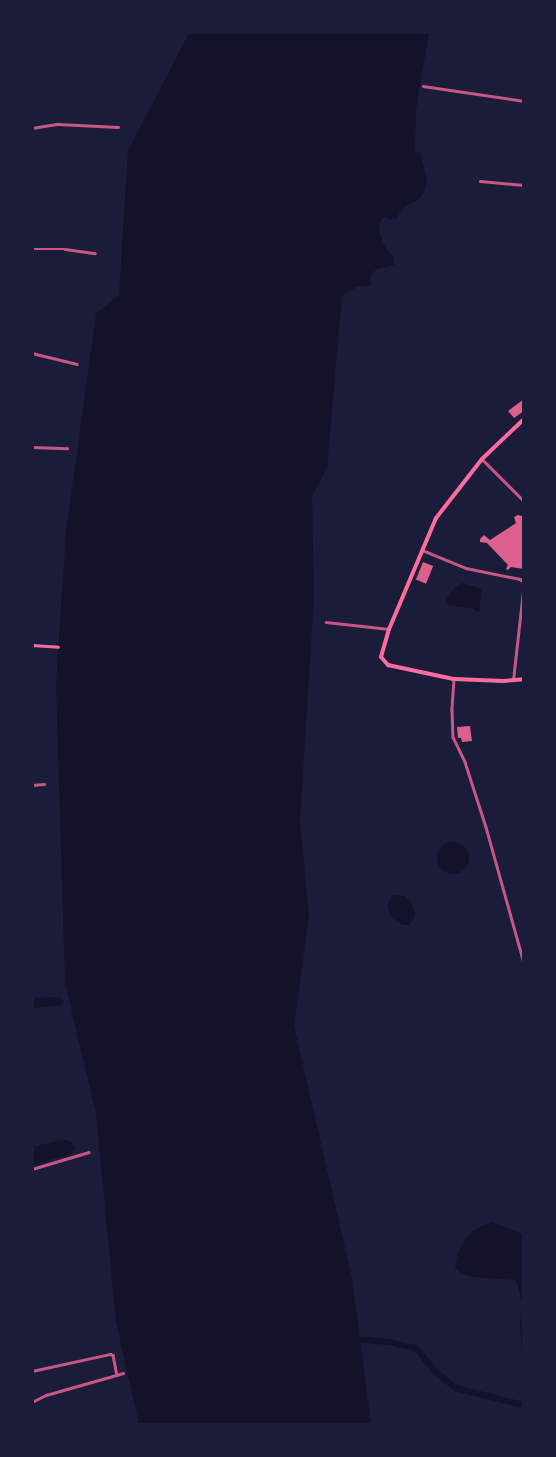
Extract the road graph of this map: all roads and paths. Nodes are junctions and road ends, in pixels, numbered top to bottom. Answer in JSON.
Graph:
{"nodes":[{"id":1,"x":423,"y":86,"type":"dead end"},
{"id":2,"x":524,"y":100,"type":"edge"},
{"id":3,"x":118,"y":127,"type":"dead end"},
{"id":4,"x":32,"y":128,"type":"edge"},
{"id":5,"x":480,"y":181,"type":"dead end"},
{"id":6,"x":524,"y":185,"type":"edge"},
{"id":7,"x":32,"y":249,"type":"edge"},
{"id":8,"x":95,"y":253,"type":"dead end"},
{"id":9,"x":32,"y":353,"type":"edge"},
{"id":10,"x":77,"y":364,"type":"dead end"},
{"id":11,"x":524,"y":420,"type":"edge"},
{"id":12,"x":32,"y":447,"type":"edge"},
{"id":13,"x":67,"y":448,"type":"dead end"},
{"id":14,"x":482,"y":459,"type":"junction"},
{"id":15,"x":524,"y":501,"type":"edge"},
{"id":16,"x":421,"y":550,"type":"junction"},
{"id":17,"x":524,"y":582,"type":"edge"},
{"id":18,"x":326,"y":622,"type":"dead end"},
{"id":19,"x":388,"y":630,"type":"junction"},
{"id":20,"x":32,"y":645,"type":"edge"},
{"id":21,"x":58,"y":647,"type":"dead end"},
{"id":22,"x":454,"y":679,"type":"junction"},
{"id":23,"x":524,"y":679,"type":"edge"},
{"id":24,"x":513,"y":680,"type":"junction"},
{"id":25,"x":44,"y":784,"type":"dead end"},
{"id":26,"x":32,"y":785,"type":"edge"},
{"id":27,"x":524,"y":964,"type":"edge"},
{"id":28,"x":89,"y":1152,"type":"dead end"},
{"id":29,"x":32,"y":1169,"type":"edge"},
{"id":30,"x":32,"y":1371,"type":"edge"},
{"id":31,"x":123,"y":1373,"type":"dead end"},
{"id":32,"x":117,"y":1374,"type":"junction"},
{"id":33,"x":32,"y":1402,"type":"edge"}],
"edges":[{"from":1,"to":2,"type":"street"},
{"from":3,"to":4,"type":"street"},
{"from":5,"to":6,"type":"street"},
{"from":7,"to":8,"type":"street"},
{"from":9,"to":10,"type":"street"},
{"from":11,"to":14,"type":"main road"},
{"from":12,"to":13,"type":"street"},
{"from":14,"to":15,"type":"street"},
{"from":14,"to":16,"type":"main road"},
{"from":16,"to":17,"type":"street"},
{"from":16,"to":19,"type":"main road"},
{"from":17,"to":24,"type":"street"},
{"from":18,"to":19,"type":"street"},
{"from":19,"to":22,"type":"main road"},
{"from":20,"to":21,"type":"main road"},
{"from":22,"to":24,"type":"main road"},
{"from":22,"to":27,"type":"street"},
{"from":23,"to":24,"type":"main road"},
{"from":25,"to":26,"type":"street"},
{"from":28,"to":29,"type":"street"},
{"from":30,"to":32,"type":"street"},
{"from":31,"to":32,"type":"street"},
{"from":32,"to":33,"type":"street"}]}
